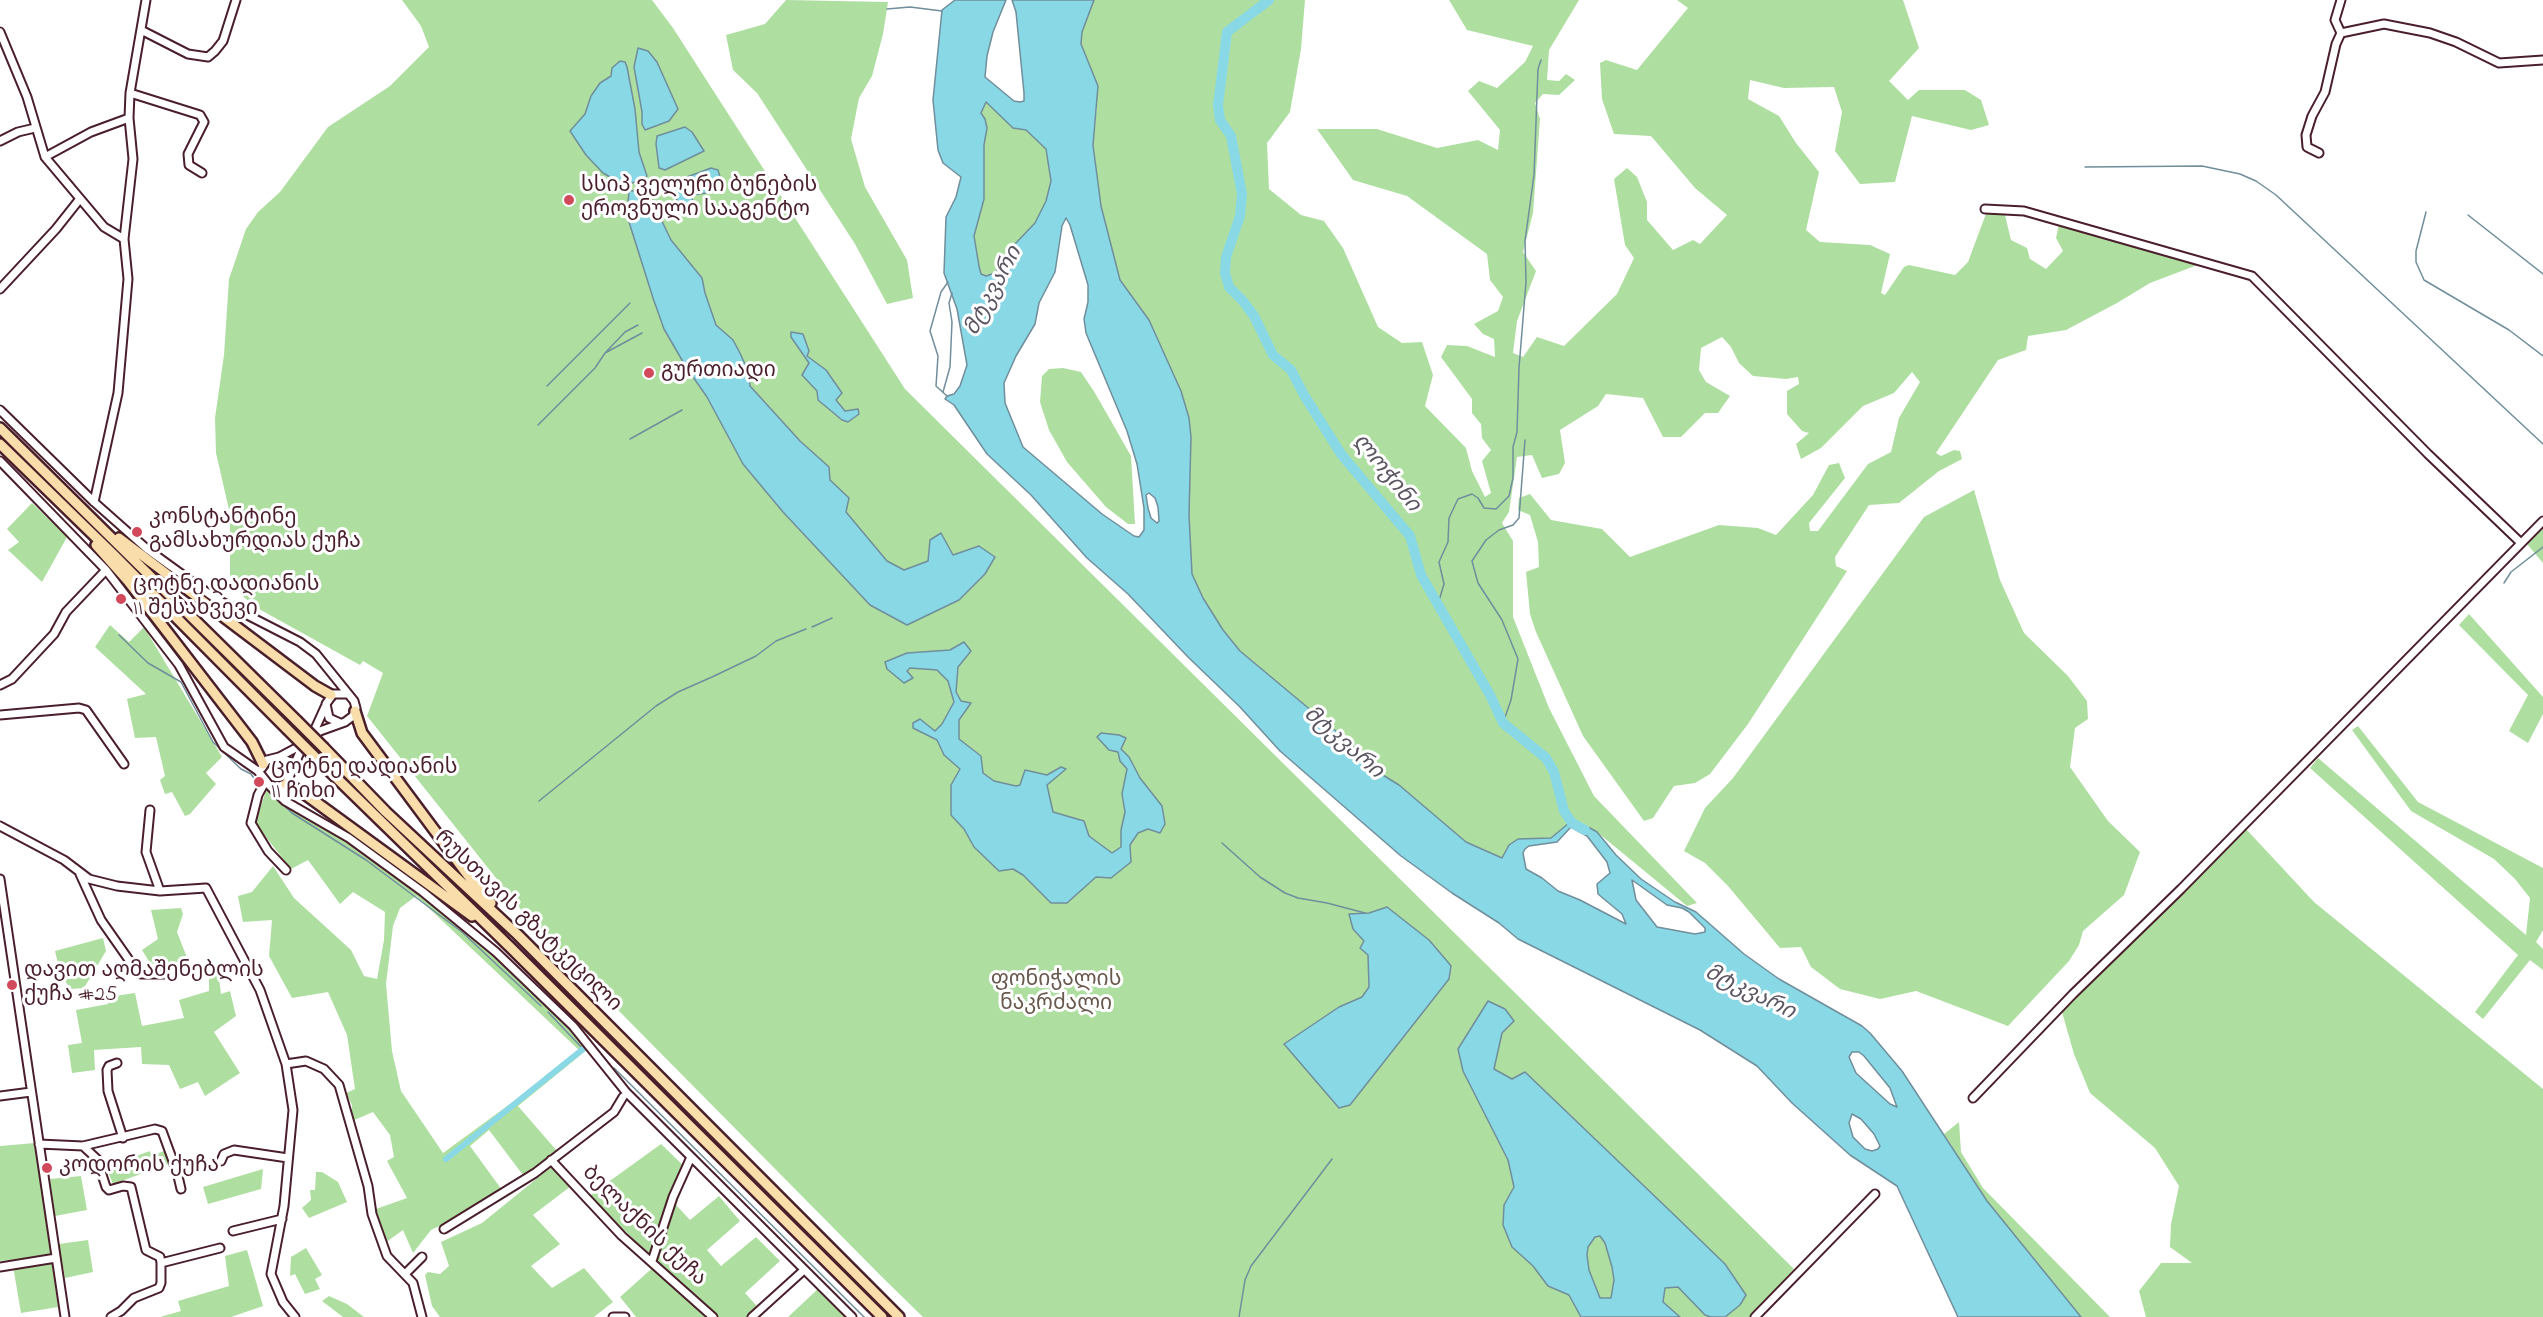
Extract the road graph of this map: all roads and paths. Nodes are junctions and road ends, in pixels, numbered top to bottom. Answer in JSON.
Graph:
{"nodes":[{"id":1,"x":146,"y":0,"type":"edge"},
{"id":2,"x":236,"y":0,"type":"edge"},
{"id":3,"x":2341,"y":0,"type":"edge"},
{"id":4,"x":141,"y":30,"type":"junction"},
{"id":5,"x":2341,"y":33,"type":"junction"},
{"id":6,"x":0,"y":34,"type":"edge"},
{"id":7,"x":2543,"y":60,"type":"edge"},
{"id":8,"x":130,"y":93,"type":"junction"},
{"id":9,"x":129,"y":118,"type":"junction"},
{"id":10,"x":35,"y":128,"type":"junction"},
{"id":11,"x":0,"y":141,"type":"edge"},
{"id":12,"x":2319,"y":153,"type":"dead end"},
{"id":13,"x":45,"y":157,"type":"junction"},
{"id":14,"x":202,"y":173,"type":"dead end"},
{"id":15,"x":79,"y":200,"type":"junction"},
{"id":16,"x":1985,"y":209,"type":"dead end"},
{"id":17,"x":124,"y":239,"type":"junction"},
{"id":18,"x":0,"y":289,"type":"edge"},
{"id":19,"x":0,"y":410,"type":"edge"},
{"id":20,"x":0,"y":428,"type":"edge"},
{"id":21,"x":0,"y":444,"type":"edge"},
{"id":22,"x":0,"y":462,"type":"edge"},
{"id":23,"x":94,"y":502,"type":"junction"},
{"id":24,"x":80,"y":506,"type":"junction"},
{"id":25,"x":2543,"y":521,"type":"edge"},
{"id":26,"x":81,"y":524,"type":"junction"},
{"id":27,"x":2521,"y":543,"type":"junction"},
{"id":28,"x":106,"y":570,"type":"junction"},
{"id":29,"x":329,"y":670,"type":"junction"},
{"id":30,"x":0,"y":685,"type":"edge"},
{"id":31,"x":347,"y":694,"type":"junction"},
{"id":32,"x":332,"y":695,"type":"junction"},
{"id":33,"x":325,"y":707,"type":"junction"},
{"id":34,"x":355,"y":711,"type":"junction"},
{"id":35,"x":0,"y":715,"type":"edge"},
{"id":36,"x":340,"y":723,"type":"junction"},
{"id":37,"x":279,"y":757,"type":"junction"},
{"id":38,"x":240,"y":760,"type":"junction"},
{"id":39,"x":124,"y":764,"type":"dead end"},
{"id":40,"x":263,"y":765,"type":"junction"},
{"id":41,"x":292,"y":771,"type":"junction"},
{"id":42,"x":265,"y":781,"type":"junction"},
{"id":43,"x":284,"y":784,"type":"junction"},
{"id":44,"x":285,"y":801,"type":"junction"},
{"id":45,"x":150,"y":810,"type":"dead end"},
{"id":46,"x":0,"y":826,"type":"edge"},
{"id":47,"x":286,"y":870,"type":"dead end"},
{"id":48,"x":80,"y":874,"type":"junction"},
{"id":49,"x":0,"y":879,"type":"edge"},
{"id":50,"x":160,"y":891,"type":"junction"},
{"id":51,"x":518,"y":935,"type":"junction"},
{"id":52,"x":511,"y":948,"type":"junction"},
{"id":53,"x":167,"y":974,"type":"dead end"},
{"id":54,"x":117,"y":1064,"type":"dead end"},
{"id":55,"x":286,"y":1064,"type":"junction"},
{"id":56,"x":31,"y":1092,"type":"junction"},
{"id":57,"x":0,"y":1096,"type":"edge"},
{"id":58,"x":623,"y":1097,"type":"dead end"},
{"id":59,"x":1973,"y":1098,"type":"dead end"},
{"id":60,"x":123,"y":1138,"type":"junction"},
{"id":61,"x":39,"y":1144,"type":"junction"},
{"id":62,"x":83,"y":1146,"type":"junction"},
{"id":63,"x":691,"y":1157,"type":"junction"},
{"id":64,"x":288,"y":1158,"type":"junction"},
{"id":65,"x":551,"y":1160,"type":"junction"},
{"id":66,"x":221,"y":1161,"type":"dead end"},
{"id":67,"x":181,"y":1189,"type":"dead end"},
{"id":68,"x":1875,"y":1194,"type":"dead end"},
{"id":69,"x":282,"y":1219,"type":"junction"},
{"id":70,"x":444,"y":1229,"type":"dead end"},
{"id":71,"x":233,"y":1231,"type":"dead end"},
{"id":72,"x":220,"y":1248,"type":"dead end"},
{"id":73,"x":422,"y":1257,"type":"dead end"},
{"id":74,"x":56,"y":1258,"type":"junction"},
{"id":75,"x":652,"y":1261,"type":"junction"},
{"id":76,"x":161,"y":1263,"type":"junction"},
{"id":77,"x":0,"y":1267,"type":"edge"},
{"id":78,"x":804,"y":1270,"type":"junction"},
{"id":79,"x":405,"y":1274,"type":"junction"},
{"id":80,"x":292,"y":1316,"type":"edge"},
{"id":81,"x":65,"y":1317,"type":"edge"},
{"id":82,"x":111,"y":1317,"type":"edge"},
{"id":83,"x":422,"y":1317,"type":"edge"},
{"id":84,"x":613,"y":1317,"type":"edge"},
{"id":85,"x":625,"y":1317,"type":"edge"},
{"id":86,"x":713,"y":1317,"type":"edge"},
{"id":87,"x":752,"y":1317,"type":"edge"},
{"id":88,"x":852,"y":1317,"type":"edge"},
{"id":89,"x":882,"y":1317,"type":"edge"},
{"id":90,"x":899,"y":1317,"type":"edge"},
{"id":91,"x":1755,"y":1317,"type":"edge"}],
"edges":[{"from":1,"to":4,"type":"street"},
{"from":2,"to":4,"type":"street"},
{"from":3,"to":5,"type":"street"},
{"from":4,"to":8,"type":"street"},
{"from":5,"to":7,"type":"street"},
{"from":5,"to":12,"type":"street"},
{"from":6,"to":10,"type":"street"},
{"from":8,"to":9,"type":"street"},
{"from":8,"to":14,"type":"street"},
{"from":9,"to":13,"type":"street"},
{"from":9,"to":17,"type":"street"},
{"from":10,"to":11,"type":"street"},
{"from":10,"to":13,"type":"street"},
{"from":13,"to":15,"type":"street"},
{"from":15,"to":17,"type":"street"},
{"from":15,"to":18,"type":"street"},
{"from":16,"to":27,"type":"street"},
{"from":17,"to":23,"type":"street"},
{"from":19,"to":23,"type":"street"},
{"from":20,"to":24,"type":"highway","name":"რუსთავის გზატკეცილი"},
{"from":21,"to":26,"type":"highway","name":"რუსთავის გზატკეცილი"},
{"from":22,"to":28,"type":"street"},
{"from":23,"to":29,"type":"street"},
{"from":24,"to":32,"type":"highway"},
{"from":24,"to":51,"type":"highway","name":"რუსთავის გზატკეცილი","bridge":true},
{"from":25,"to":27,"type":"street"},
{"from":26,"to":40,"type":"highway"},
{"from":26,"to":52,"type":"highway","name":"რუსთავის გზატკეცილი","bridge":true},
{"from":27,"to":59,"type":"street"},
{"from":28,"to":30,"type":"street"},
{"from":28,"to":38,"type":"street"},
{"from":29,"to":31,"type":"street"},
{"from":29,"to":32,"type":"street"},
{"from":31,"to":32,"type":"street"},
{"from":31,"to":34,"type":"street"},
{"from":32,"to":33,"type":"street"},
{"from":33,"to":36,"type":"street"},
{"from":33,"to":37,"type":"street"},
{"from":34,"to":36,"type":"street"},
{"from":34,"to":51,"type":"highway"},
{"from":35,"to":39,"type":"street"},
{"from":36,"to":41,"type":"street"},
{"from":37,"to":40,"type":"street"},
{"from":37,"to":41,"type":"street"},
{"from":38,"to":40,"type":"street"},
{"from":38,"to":42,"type":"street"},
{"from":40,"to":42,"type":"street"},
{"from":41,"to":43,"type":"street"},
{"from":42,"to":43,"type":"street"},
{"from":42,"to":44,"type":"street"},
{"from":42,"to":47,"type":"street"},
{"from":43,"to":44,"type":"street"},
{"from":43,"to":52,"type":"highway"},
{"from":44,"to":63,"type":"street"},
{"from":45,"to":50,"type":"street"},
{"from":46,"to":48,"type":"street"},
{"from":48,"to":50,"type":"street"},
{"from":48,"to":53,"type":"street"},
{"from":49,"to":56,"type":"street"},
{"from":50,"to":55,"type":"street"},
{"from":51,"to":90,"type":"highway","name":"რუსთავის გზატკეცილი"},
{"from":52,"to":89,"type":"highway","name":"რუსთავის გზატკეცილი"},
{"from":54,"to":60,"type":"street"},
{"from":55,"to":64,"type":"street"},
{"from":55,"to":79,"type":"street"},
{"from":56,"to":57,"type":"street"},
{"from":56,"to":61,"type":"street"},
{"from":58,"to":65,"type":"street"},
{"from":60,"to":62,"type":"street"},
{"from":60,"to":67,"type":"street"},
{"from":61,"to":62,"type":"street"},
{"from":61,"to":74,"type":"street"},
{"from":62,"to":76,"type":"street"},
{"from":63,"to":75,"type":"street"},
{"from":63,"to":78,"type":"street"},
{"from":64,"to":66,"type":"street"},
{"from":64,"to":69,"type":"street"},
{"from":65,"to":70,"type":"street"},
{"from":65,"to":75,"type":"street","name":"ბელაქნის ქუჩა"},
{"from":68,"to":91,"type":"street"},
{"from":69,"to":71,"type":"street"},
{"from":69,"to":80,"type":"street"},
{"from":72,"to":76,"type":"street"},
{"from":73,"to":79,"type":"street"},
{"from":74,"to":77,"type":"street"},
{"from":74,"to":81,"type":"street"},
{"from":75,"to":86,"type":"street","name":"ბელაქნის ქუჩა"},
{"from":76,"to":82,"type":"street"},
{"from":78,"to":87,"type":"street"},
{"from":78,"to":88,"type":"street"},
{"from":79,"to":83,"type":"street"},
{"from":84,"to":85,"type":"street"}]}
